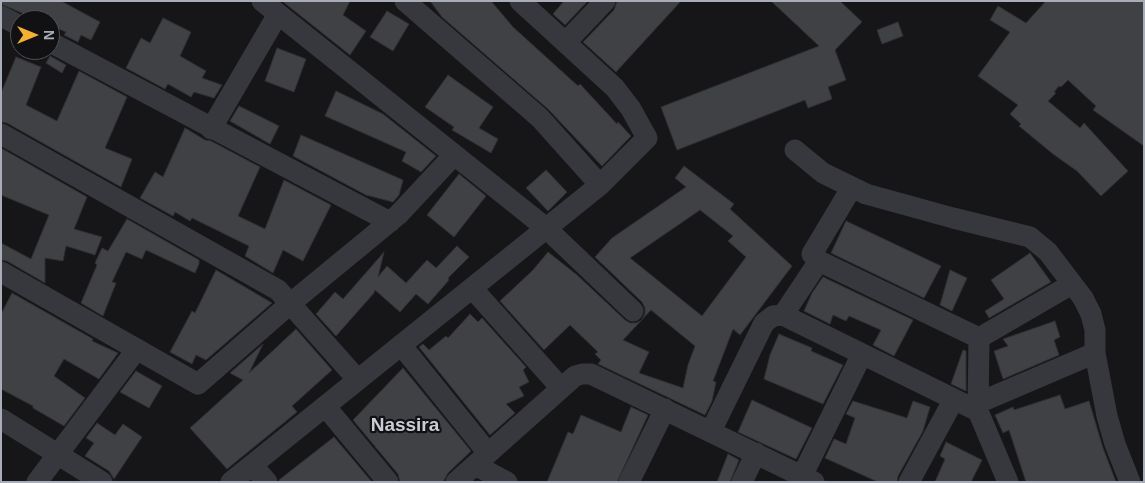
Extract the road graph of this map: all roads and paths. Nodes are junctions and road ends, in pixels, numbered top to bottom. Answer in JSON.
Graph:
{"nodes":[{"id":1,"x":404,"y":1,"type":"edge"},
{"id":2,"x":520,"y":1,"type":"edge"},
{"id":3,"x":605,"y":1,"type":"edge"},
{"id":4,"x":270,"y":7,"type":"edge"},
{"id":5,"x":566,"y":42,"type":"junction"},
{"id":6,"x":60,"y":47,"type":"edge"},
{"id":7,"x":212,"y":129,"type":"junction"},
{"id":8,"x":1,"y":134,"type":"edge"},
{"id":9,"x":795,"y":150,"type":"dead end"},
{"id":10,"x":454,"y":154,"type":"junction"},
{"id":11,"x":600,"y":185,"type":"junction"},
{"id":12,"x":852,"y":187,"type":"junction"},
{"id":13,"x":390,"y":222,"type":"junction"},
{"id":14,"x":546,"y":228,"type":"junction"},
{"id":15,"x":819,"y":262,"type":"junction"},
{"id":16,"x":1,"y":272,"type":"edge"},
{"id":17,"x":1072,"y":284,"type":"junction"},
{"id":18,"x":472,"y":288,"type":"junction"},
{"id":19,"x":291,"y":303,"type":"junction"},
{"id":20,"x":633,"y":311,"type":"dead end"},
{"id":21,"x":783,"y":315,"type":"junction"},
{"id":22,"x":979,"y":338,"type":"junction"},
{"id":23,"x":401,"y":345,"type":"junction"},
{"id":24,"x":137,"y":349,"type":"junction"},
{"id":25,"x":1095,"y":353,"type":"junction"},
{"id":26,"x":862,"y":354,"type":"junction"},
{"id":27,"x":358,"y":380,"type":"junction"},
{"id":28,"x":561,"y":388,"type":"junction"},
{"id":29,"x":954,"y":399,"type":"junction"},
{"id":30,"x":325,"y":406,"type":"junction"},
{"id":31,"x":978,"y":407,"type":"junction"},
{"id":32,"x":665,"y":409,"type":"junction"},
{"id":33,"x":1,"y":419,"type":"edge"},
{"id":34,"x":710,"y":431,"type":"junction"},
{"id":35,"x":756,"y":453,"type":"junction"},
{"id":36,"x":59,"y":455,"type":"junction"},
{"id":37,"x":482,"y":459,"type":"junction"},
{"id":38,"x":252,"y":465,"type":"junction"},
{"id":39,"x":808,"y":479,"type":"edge"},
{"id":40,"x":37,"y":482,"type":"edge"},
{"id":41,"x":102,"y":482,"type":"edge"},
{"id":42,"x":232,"y":482,"type":"edge"},
{"id":43,"x":267,"y":482,"type":"edge"},
{"id":44,"x":388,"y":482,"type":"edge"},
{"id":45,"x":456,"y":482,"type":"edge"},
{"id":46,"x":507,"y":482,"type":"edge"},
{"id":47,"x":629,"y":482,"type":"edge"},
{"id":48,"x":742,"y":482,"type":"edge"},
{"id":49,"x":909,"y":482,"type":"edge"},
{"id":50,"x":1008,"y":482,"type":"edge"},
{"id":51,"x":1130,"y":482,"type":"edge"}],
"edges":[{"from":1,"to":11,"type":"street"},
{"from":2,"to":5,"type":"street"},
{"from":3,"to":5,"type":"street"},
{"from":4,"to":7,"type":"street"},
{"from":4,"to":10,"type":"street"},
{"from":5,"to":11,"type":"street"},
{"from":6,"to":7,"type":"street"},
{"from":7,"to":13,"type":"street"},
{"from":8,"to":19,"type":"street"},
{"from":9,"to":12,"type":"street"},
{"from":10,"to":13,"type":"street"},
{"from":10,"to":14,"type":"street"},
{"from":11,"to":14,"type":"street"},
{"from":12,"to":15,"type":"street"},
{"from":12,"to":17,"type":"street"},
{"from":13,"to":19,"type":"street"},
{"from":14,"to":18,"type":"street"},
{"from":14,"to":20,"type":"street"},
{"from":15,"to":21,"type":"street"},
{"from":15,"to":22,"type":"street"},
{"from":16,"to":24,"type":"street"},
{"from":17,"to":22,"type":"street"},
{"from":17,"to":25,"type":"street"},
{"from":18,"to":23,"type":"street"},
{"from":18,"to":28,"type":"street"},
{"from":19,"to":24,"type":"street"},
{"from":19,"to":27,"type":"street"},
{"from":21,"to":26,"type":"street"},
{"from":21,"to":34,"type":"street"},
{"from":22,"to":31,"type":"street"},
{"from":23,"to":27,"type":"street"},
{"from":23,"to":37,"type":"street"},
{"from":24,"to":36,"type":"street"},
{"from":25,"to":31,"type":"street"},
{"from":25,"to":51,"type":"street"},
{"from":26,"to":29,"type":"street"},
{"from":26,"to":39,"type":"street"},
{"from":27,"to":30,"type":"street"},
{"from":28,"to":32,"type":"street"},
{"from":28,"to":37,"type":"street"},
{"from":29,"to":31,"type":"street"},
{"from":29,"to":49,"type":"street"},
{"from":30,"to":38,"type":"street"},
{"from":30,"to":44,"type":"street"},
{"from":31,"to":50,"type":"street"},
{"from":32,"to":34,"type":"street"},
{"from":32,"to":47,"type":"street"},
{"from":33,"to":36,"type":"street"},
{"from":34,"to":35,"type":"street"},
{"from":35,"to":39,"type":"street"},
{"from":35,"to":48,"type":"street"},
{"from":36,"to":40,"type":"street"},
{"from":36,"to":41,"type":"street"},
{"from":37,"to":45,"type":"street"},
{"from":37,"to":46,"type":"street"},
{"from":38,"to":42,"type":"street"},
{"from":38,"to":43,"type":"street"}]}
